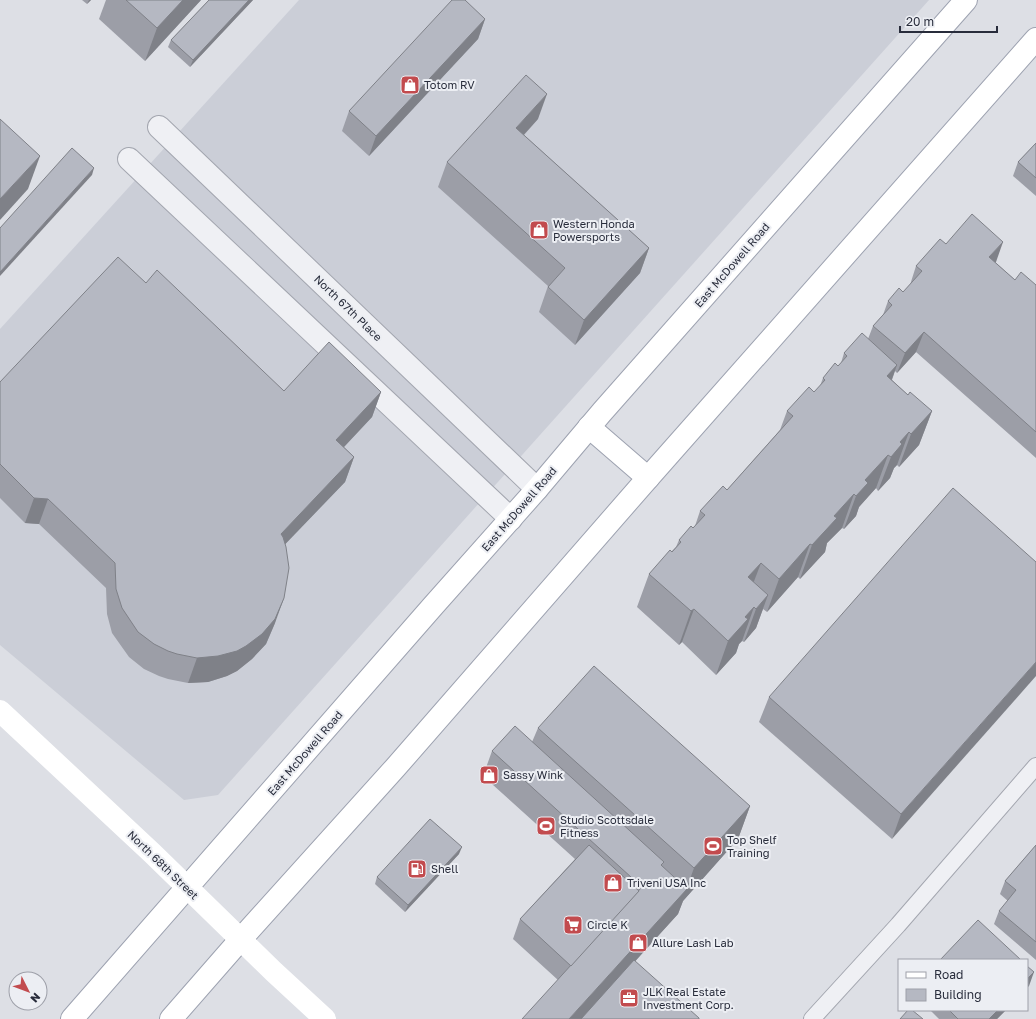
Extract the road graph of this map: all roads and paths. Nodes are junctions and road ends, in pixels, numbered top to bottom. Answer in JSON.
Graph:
{"nodes":[{"id":1,"x":966,"y":0,"type":"edge"},
{"id":2,"x":1036,"y":39,"type":"edge"},
{"id":3,"x":159,"y":127,"type":"dead end"},
{"id":4,"x":130,"y":160,"type":"dead end"},
{"id":5,"x":589,"y":427,"type":"junction"},
{"id":6,"x":648,"y":478,"type":"junction"},
{"id":7,"x":537,"y":489,"type":"junction"},
{"id":8,"x":510,"y":519,"type":"junction"},
{"id":9,"x":0,"y":711,"type":"edge"},
{"id":10,"x":1036,"y":766,"type":"edge"},
{"id":11,"x":187,"y":888,"type":"junction"},
{"id":12,"x":240,"y":940,"type":"junction"},
{"id":13,"x":72,"y":1019,"type":"edge"},
{"id":14,"x":171,"y":1019,"type":"edge"},
{"id":15,"x":325,"y":1019,"type":"edge"},
{"id":16,"x":812,"y":1019,"type":"edge"}],
"edges":[{"from":1,"to":5,"type":"main road","name":"East McDowell Road"},
{"from":2,"to":6,"type":"main road"},
{"from":3,"to":7,"type":"street","name":"North 67th Place"},
{"from":4,"to":8,"type":"street"},
{"from":5,"to":6,"type":"main road"},
{"from":5,"to":7,"type":"main road","name":"East McDowell Road"},
{"from":6,"to":12,"type":"main road"},
{"from":7,"to":8,"type":"main road","name":"East McDowell Road"},
{"from":8,"to":11,"type":"main road","name":"East McDowell Road"},
{"from":9,"to":11,"type":"main road","name":"North 68th Street"},
{"from":10,"to":16,"type":"lane"},
{"from":11,"to":12,"type":"main road","name":"North 68th Street"},
{"from":11,"to":13,"type":"main road","name":"East McDowell Road"},
{"from":12,"to":14,"type":"main road"},
{"from":12,"to":15,"type":"main road","name":"North 68th Street"}]}
